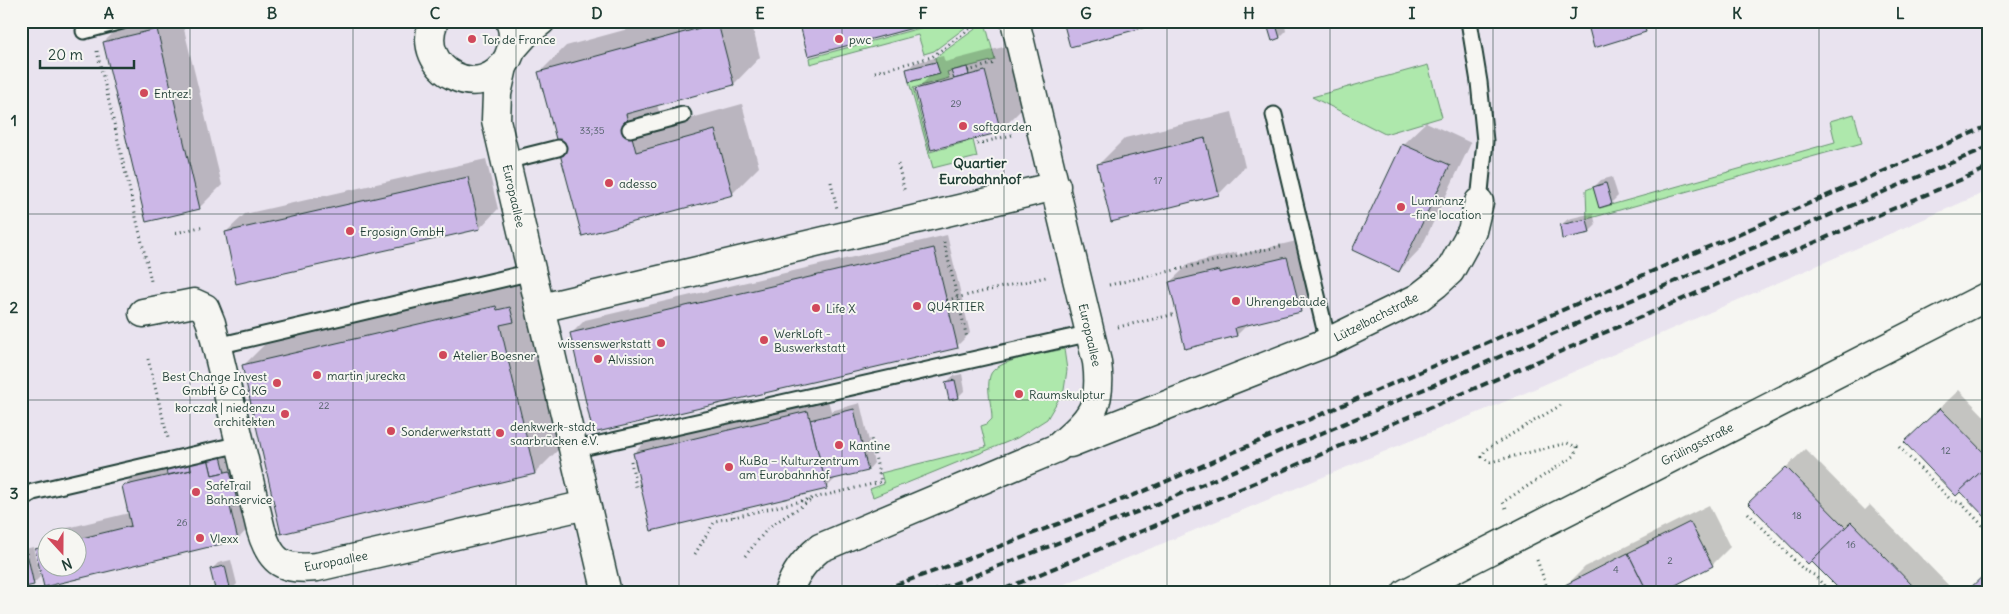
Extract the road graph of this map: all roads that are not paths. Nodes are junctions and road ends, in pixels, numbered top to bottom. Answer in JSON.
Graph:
{"nodes":[{"id":1,"x":122,"y":21,"type":"edge"},
{"id":2,"x":434,"y":21,"type":"edge"},
{"id":3,"x":510,"y":21,"type":"edge"},
{"id":4,"x":541,"y":21,"type":"edge"},
{"id":5,"x":1015,"y":21,"type":"edge"},
{"id":6,"x":1469,"y":21,"type":"edge"},
{"id":7,"x":88,"y":30,"type":"road end"},
{"id":8,"x":508,"y":58,"type":"junction"},
{"id":9,"x":455,"y":78,"type":"junction"},
{"id":10,"x":683,"y":115,"type":"dead end"},
{"id":11,"x":1274,"y":115,"type":"dead end"},
{"id":12,"x":496,"y":120,"type":"junction"},
{"id":13,"x":630,"y":129,"type":"dead end"},
{"id":14,"x":558,"y":148,"type":"dead end"},
{"id":15,"x":506,"y":161,"type":"junction"},
{"id":16,"x":1056,"y":186,"type":"junction"},
{"id":17,"x":1480,"y":202,"type":"joint"},
{"id":18,"x":532,"y":272,"type":"junction"},
{"id":19,"x":1988,"y":296,"type":"edge"},
{"id":20,"x":540,"y":308,"type":"junction"},
{"id":21,"x":143,"y":313,"type":"dead end"},
{"id":22,"x":1090,"y":333,"type":"junction"},
{"id":23,"x":1328,"y":342,"type":"junction"},
{"id":24,"x":217,"y":346,"type":"junction"},
{"id":25,"x":240,"y":444,"type":"junction"},
{"id":26,"x":1057,"y":448,"type":"junction"},
{"id":27,"x":573,"y":450,"type":"junction"},
{"id":28,"x":21,"y":499,"type":"edge"},
{"id":29,"x":586,"y":505,"type":"junction"},
{"id":30,"x":606,"y":593,"type":"edge"},
{"id":31,"x":788,"y":593,"type":"edge"},
{"id":32,"x":1406,"y":593,"type":"edge"}],
"edges":[{"from":1,"to":7,"type":"lane"},
{"from":2,"to":9,"type":"street","name":"Europaallee"},
{"from":3,"to":8,"type":"street"},
{"from":4,"to":8,"type":"street","name":"Europaallee"},
{"from":5,"to":16,"type":"street","name":"Europaallee"},
{"from":6,"to":17,"type":"lane","name":"Lützelbachstraße"},
{"from":8,"to":9,"type":"street"},
{"from":8,"to":12,"type":"street","name":"Europaallee"},
{"from":9,"to":12,"type":"street","name":"Europaallee"},
{"from":10,"to":13,"type":"lane"},
{"from":11,"to":23,"type":"lane"},
{"from":12,"to":15,"type":"street","name":"Europaallee"},
{"from":14,"to":15,"type":"lane"},
{"from":15,"to":18,"type":"street","name":"Europaallee"},
{"from":16,"to":20,"type":"street"},
{"from":16,"to":22,"type":"street","name":"Europaallee"},
{"from":17,"to":23,"type":"street","name":"Lützelbachstraße"},
{"from":18,"to":20,"type":"street","name":"Europaallee"},
{"from":18,"to":24,"type":"lane"},
{"from":19,"to":32,"type":"street","name":"Grülingsstraße"},
{"from":20,"to":27,"type":"street","name":"Europaallee"},
{"from":21,"to":24,"type":"street","name":"Europaallee"},
{"from":22,"to":26,"type":"street","name":"Europaallee"},
{"from":22,"to":27,"type":"lane"},
{"from":23,"to":26,"type":"street","name":"Lützelbachstraße"},
{"from":24,"to":25,"type":"street","name":"Europaallee"},
{"from":25,"to":28,"type":"lane"},
{"from":25,"to":29,"type":"street","name":"Europaallee"},
{"from":26,"to":31,"type":"street","name":"Europaallee"},
{"from":27,"to":29,"type":"street","name":"Europaallee"},
{"from":29,"to":30,"type":"street","name":"Europaallee"}]}
